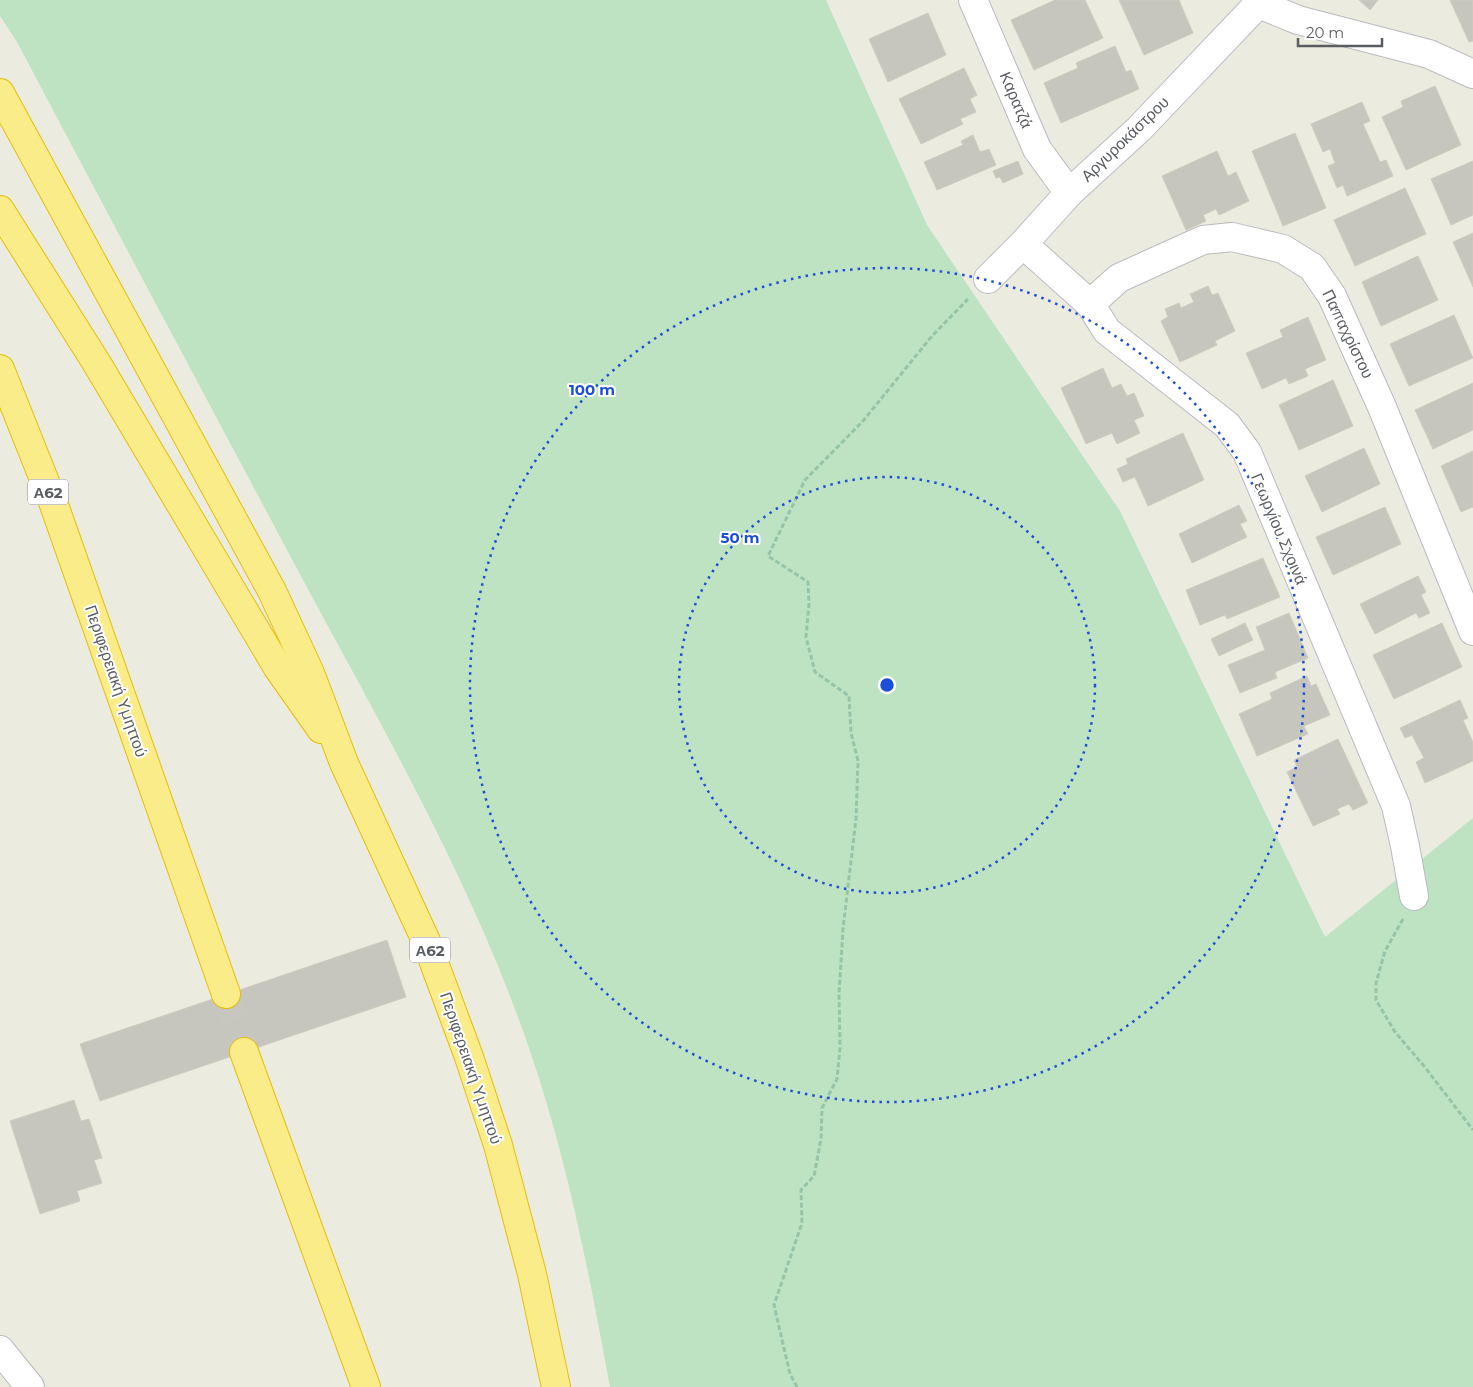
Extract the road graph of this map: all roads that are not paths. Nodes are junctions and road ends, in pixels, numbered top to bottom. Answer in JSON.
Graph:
{"nodes":[{"id":1,"x":973,"y":0,"type":"edge"},
{"id":2,"x":1259,"y":1,"type":"edge"},
{"id":3,"x":1473,"y":74,"type":"edge"},
{"id":4,"x":0,"y":93,"type":"edge"},
{"id":5,"x":1069,"y":193,"type":"junction"},
{"id":6,"x":0,"y":210,"type":"edge"},
{"id":7,"x":1023,"y":244,"type":"junction"},
{"id":8,"x":988,"y":279,"type":"road end"},
{"id":9,"x":1090,"y":304,"type":"junction"},
{"id":10,"x":0,"y":370,"type":"edge"},
{"id":11,"x":1473,"y":631,"type":"edge"},
{"id":12,"x":344,"y":763,"type":"junction"},
{"id":13,"x":1414,"y":896,"type":"road end"},
{"id":14,"x":226,"y":994,"type":"tunnel mouth"},
{"id":15,"x":244,"y":1052,"type":"tunnel mouth"},
{"id":16,"x":0,"y":1350,"type":"edge"},
{"id":17,"x":30,"y":1387,"type":"edge"},
{"id":18,"x":366,"y":1387,"type":"edge"},
{"id":19,"x":556,"y":1387,"type":"edge"}],
"edges":[{"from":1,"to":5,"type":"street","name":"Καρατζά"},
{"from":2,"to":3,"type":"street"},
{"from":2,"to":5,"type":"street","name":"Αργυροκάστρου"},
{"from":4,"to":12,"type":"highway"},
{"from":5,"to":7,"type":"street","name":"Αργυροκάστρου"},
{"from":6,"to":12,"type":"highway"},
{"from":7,"to":8,"type":"street","name":"Αργυροκάστρου"},
{"from":7,"to":9,"type":"street","name":"Γεωργίου Σχοινά"},
{"from":9,"to":11,"type":"street","name":"Παπαχρίστου"},
{"from":9,"to":13,"type":"street","name":"Γεωργίου Σχοινά"},
{"from":10,"to":14,"type":"highway","name":"Περιφερειακή Υμηττού","number":"Α62"},
{"from":12,"to":19,"type":"highway","name":"Περιφερειακή Υμηττού","number":"Α62"},
{"from":15,"to":18,"type":"highway"},
{"from":16,"to":17,"type":"street"}]}
